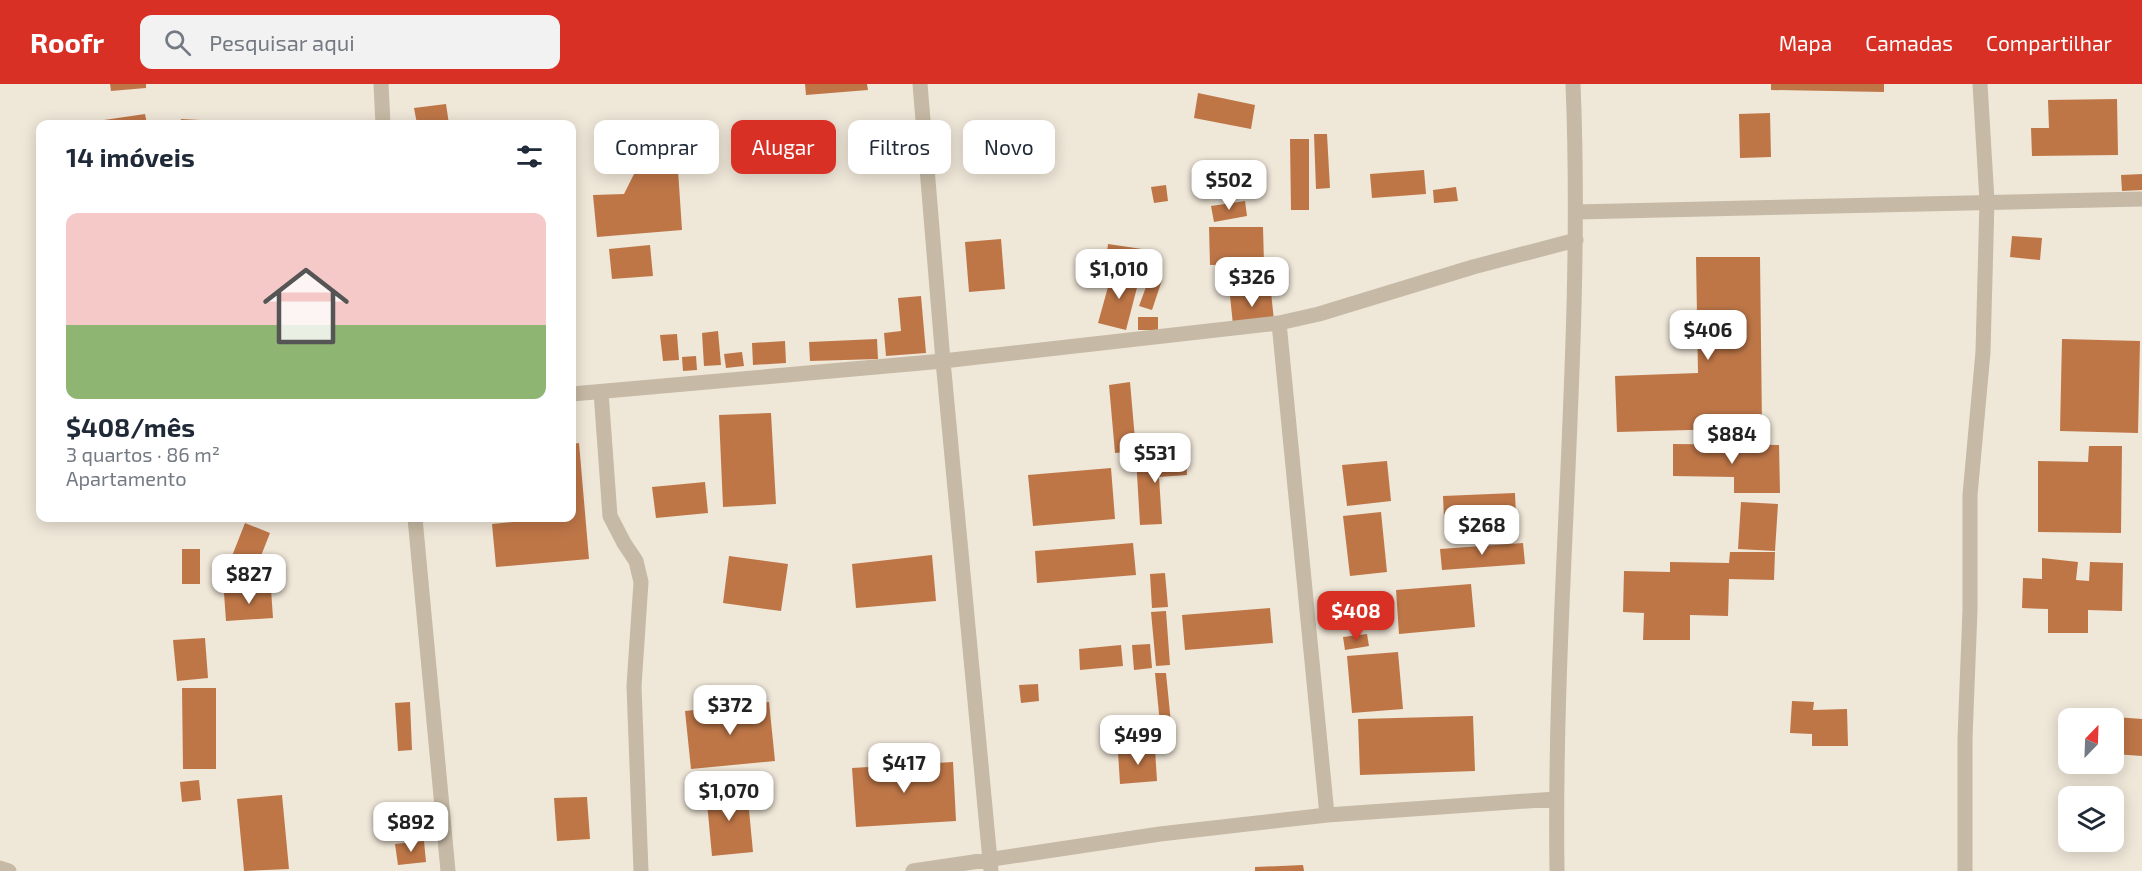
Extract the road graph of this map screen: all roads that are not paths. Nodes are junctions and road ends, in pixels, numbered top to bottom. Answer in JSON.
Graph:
{"nodes":[{"id":1,"x":381,"y":84,"type":"edge"},
{"id":2,"x":920,"y":84,"type":"edge"},
{"id":3,"x":1573,"y":84,"type":"edge"},
{"id":4,"x":1980,"y":84,"type":"edge"},
{"id":5,"x":383,"y":120,"type":"edge"},
{"id":6,"x":2142,"y":199,"type":"edge"},
{"id":7,"x":1987,"y":201,"type":"junction"},
{"id":8,"x":1576,"y":212,"type":"junction"},
{"id":9,"x":1576,"y":240,"type":"junction"},
{"id":10,"x":1279,"y":323,"type":"junction"},
{"id":11,"x":943,"y":361,"type":"junction"},
{"id":12,"x":601,"y":392,"type":"junction"},
{"id":13,"x":576,"y":394,"type":"edge"},
{"id":14,"x":415,"y":522,"type":"edge"},
{"id":15,"x":1556,"y":799,"type":"junction"},
{"id":16,"x":1327,"y":815,"type":"junction"},
{"id":17,"x":990,"y":865,"type":"edge"},
{"id":18,"x":0,"y":868,"type":"edge"},
{"id":19,"x":9,"y":871,"type":"edge"},
{"id":20,"x":448,"y":871,"type":"edge"},
{"id":21,"x":641,"y":871,"type":"edge"},
{"id":22,"x":913,"y":871,"type":"edge"},
{"id":23,"x":1557,"y":871,"type":"edge"},
{"id":24,"x":1965,"y":871,"type":"edge"}],
"edges":[{"from":1,"to":5,"type":"street"},
{"from":2,"to":11,"type":"street"},
{"from":3,"to":8,"type":"street"},
{"from":4,"to":7,"type":"street"},
{"from":6,"to":7,"type":"street"},
{"from":7,"to":8,"type":"street"},
{"from":7,"to":24,"type":"street"},
{"from":8,"to":9,"type":"street"},
{"from":9,"to":10,"type":"street"},
{"from":9,"to":15,"type":"street"},
{"from":10,"to":11,"type":"street"},
{"from":10,"to":16,"type":"street"},
{"from":11,"to":12,"type":"street"},
{"from":11,"to":17,"type":"street"},
{"from":12,"to":13,"type":"street"},
{"from":12,"to":21,"type":"street"},
{"from":14,"to":20,"type":"street"},
{"from":15,"to":16,"type":"street"},
{"from":15,"to":23,"type":"street"},
{"from":16,"to":17,"type":"street"},
{"from":17,"to":22,"type":"street"},
{"from":18,"to":19,"type":"street"}]}
